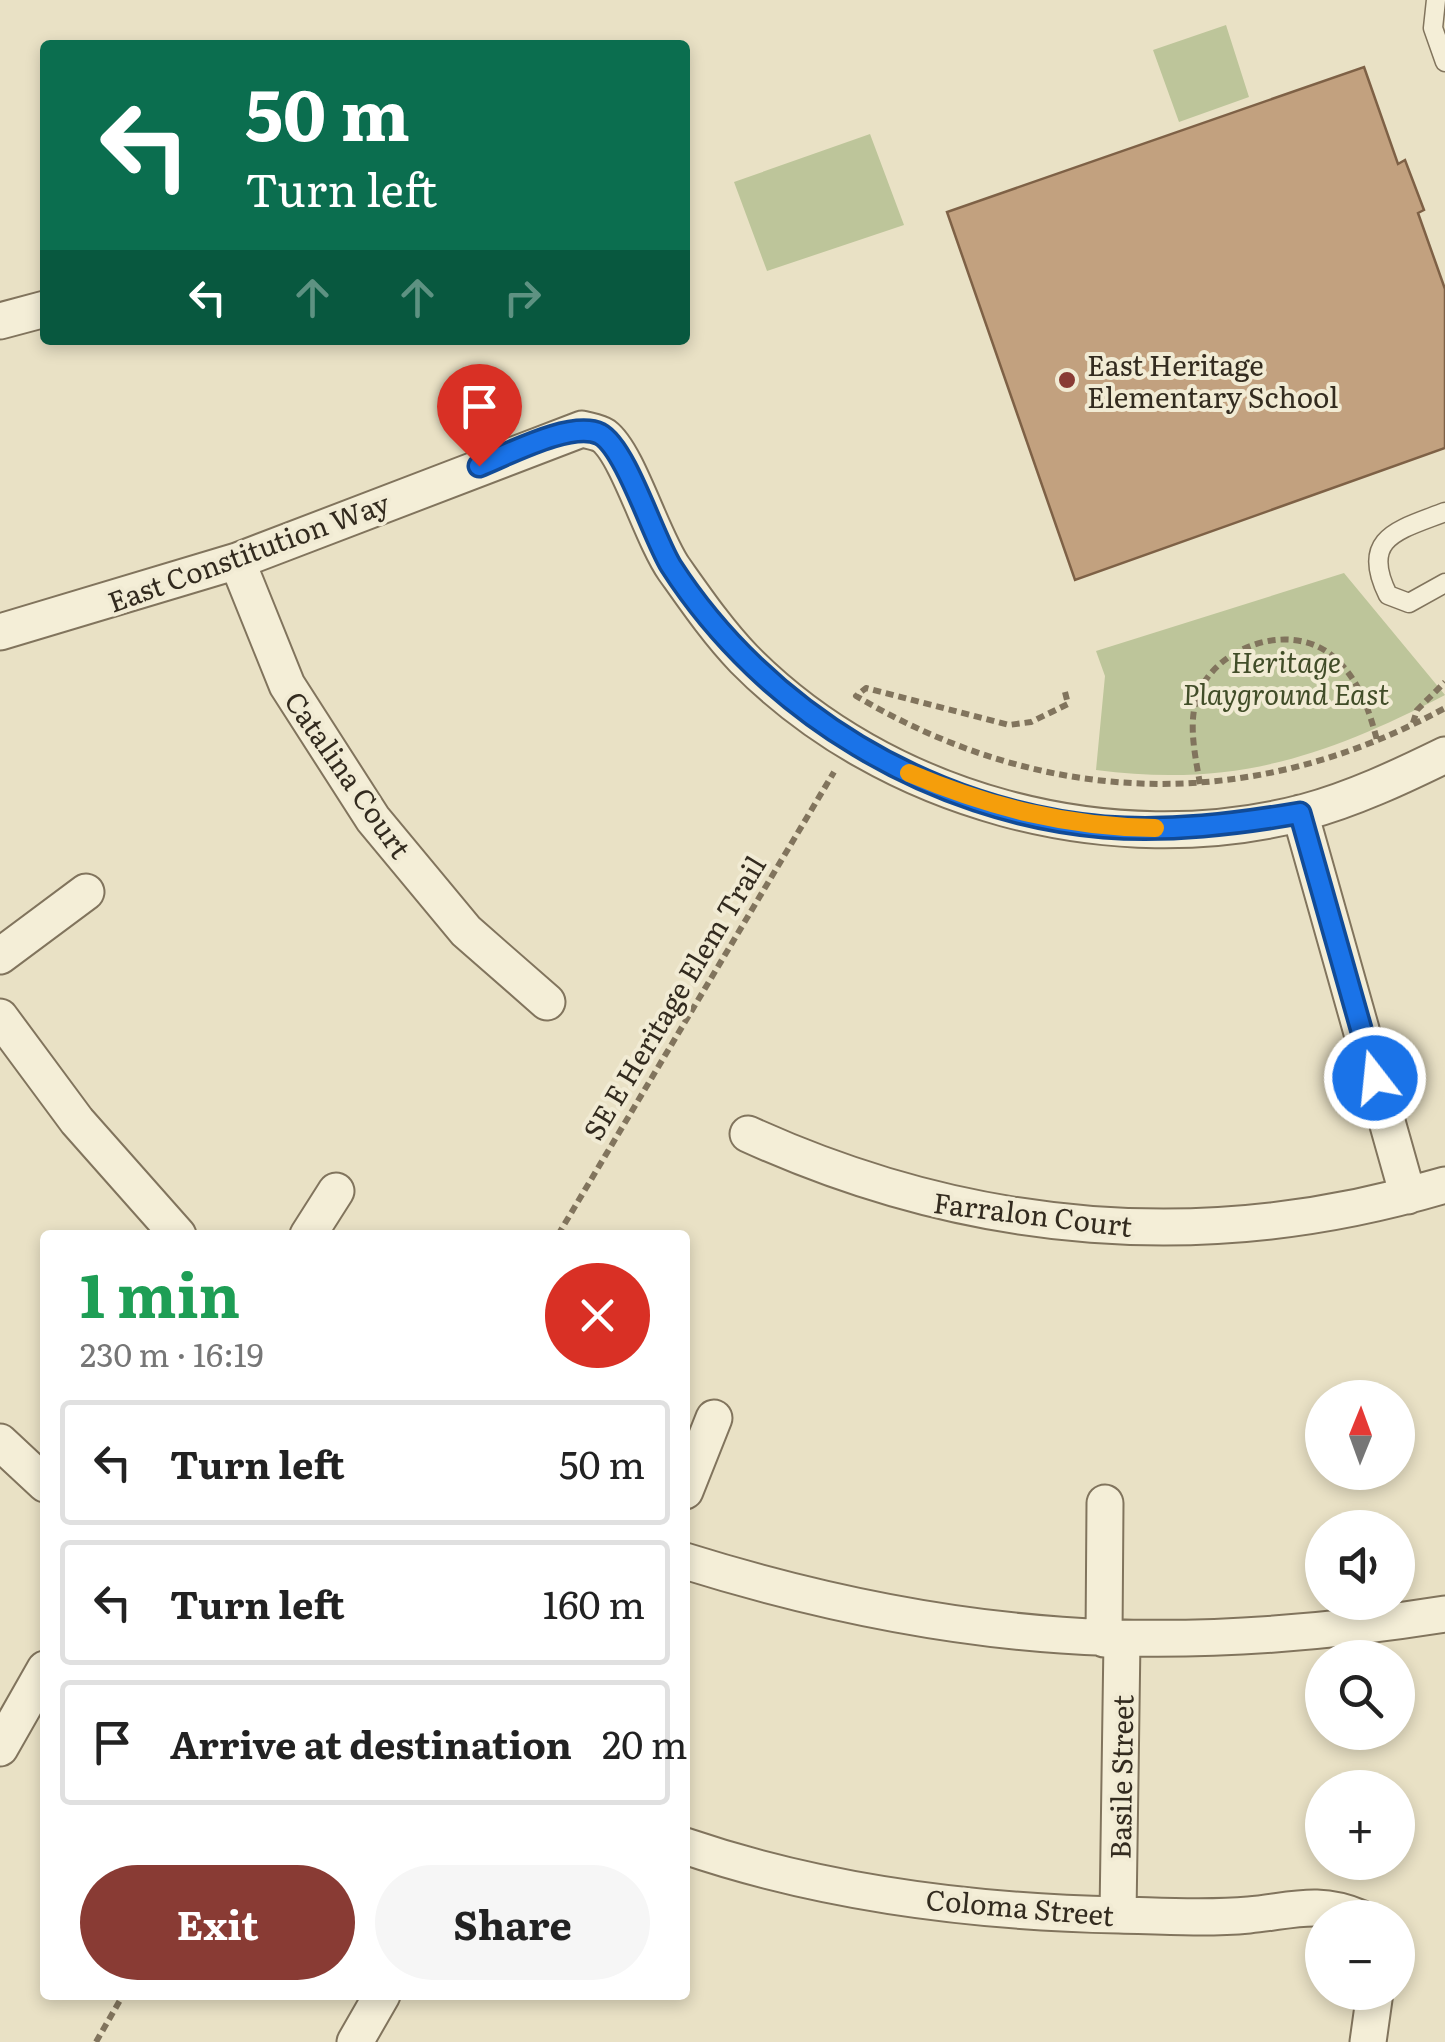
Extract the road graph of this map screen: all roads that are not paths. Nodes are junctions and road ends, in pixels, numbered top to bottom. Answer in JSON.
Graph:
{"nodes":[{"id":1,"x":1436,"y":0,"type":"edge"},
{"id":2,"x":1445,"y":62,"type":"edge"},
{"id":3,"x":40,"y":310,"type":"edge"},
{"id":4,"x":0,"y":321,"type":"edge"},
{"id":5,"x":1445,"y":512,"type":"edge"},
{"id":6,"x":237,"y":560,"type":"junction"},
{"id":7,"x":1445,"y":583,"type":"edge"},
{"id":8,"x":0,"y":632,"type":"edge"},
{"id":9,"x":1445,"y":755,"type":"edge"},
{"id":10,"x":1300,"y":813,"type":"junction"},
{"id":11,"x":86,"y":892,"type":"dead end"},
{"id":12,"x":0,"y":956,"type":"edge"},
{"id":13,"x":546,"y":1002,"type":"dead end"},
{"id":14,"x":0,"y":1017,"type":"edge"},
{"id":15,"x":748,"y":1134,"type":"dead end"},
{"id":16,"x":1445,"y":1185,"type":"edge"},
{"id":17,"x":336,"y":1191,"type":"dead end"},
{"id":18,"x":1408,"y":1196,"type":"junction"},
{"id":19,"x":174,"y":1230,"type":"edge"},
{"id":20,"x":311,"y":1230,"type":"edge"},
{"id":21,"x":714,"y":1418,"type":"dead end"},
{"id":22,"x":0,"y":1442,"type":"edge"},
{"id":23,"x":690,"y":1478,"type":"edge"},
{"id":24,"x":40,"y":1479,"type":"edge"},
{"id":25,"x":1105,"y":1503,"type":"dead end"},
{"id":26,"x":690,"y":1562,"type":"edge"},
{"id":27,"x":1445,"y":1614,"type":"edge"},
{"id":28,"x":1113,"y":1639,"type":"junction"},
{"id":29,"x":40,"y":1678,"type":"edge"},
{"id":30,"x":0,"y":1748,"type":"edge"},
{"id":31,"x":690,"y":1848,"type":"edge"},
{"id":32,"x":1305,"y":1907,"type":"edge"},
{"id":33,"x":1118,"y":1915,"type":"junction"},
{"id":34,"x":379,"y":2000,"type":"edge"},
{"id":35,"x":1372,"y":2010,"type":"edge"},
{"id":36,"x":355,"y":2042,"type":"edge"},
{"id":37,"x":1368,"y":2042,"type":"edge"}],
"edges":[{"from":1,"to":2,"type":"lane"},
{"from":3,"to":4,"type":"street"},
{"from":5,"to":7,"type":"lane"},
{"from":6,"to":8,"type":"street","name":"East Constitution Way"},
{"from":6,"to":10,"type":"street","name":"East Constitution Way"},
{"from":6,"to":13,"type":"street","name":"Catalina Court"},
{"from":9,"to":10,"type":"street","name":"East Constitution Way"},
{"from":10,"to":18,"type":"street"},
{"from":11,"to":12,"type":"street"},
{"from":14,"to":19,"type":"street"},
{"from":15,"to":18,"type":"street","name":"Farralon Court"},
{"from":16,"to":18,"type":"street","name":"Farralon Court"},
{"from":17,"to":20,"type":"street"},
{"from":21,"to":23,"type":"street"},
{"from":22,"to":24,"type":"street"},
{"from":25,"to":28,"type":"street","name":"Basile Street"},
{"from":26,"to":28,"type":"street"},
{"from":27,"to":28,"type":"street"},
{"from":28,"to":33,"type":"street","name":"Basile Street"},
{"from":29,"to":30,"type":"street"},
{"from":31,"to":33,"type":"street","name":"Coloma Street"},
{"from":32,"to":33,"type":"street","name":"Coloma Street"},
{"from":34,"to":36,"type":"street"},
{"from":35,"to":37,"type":"street"}]}
